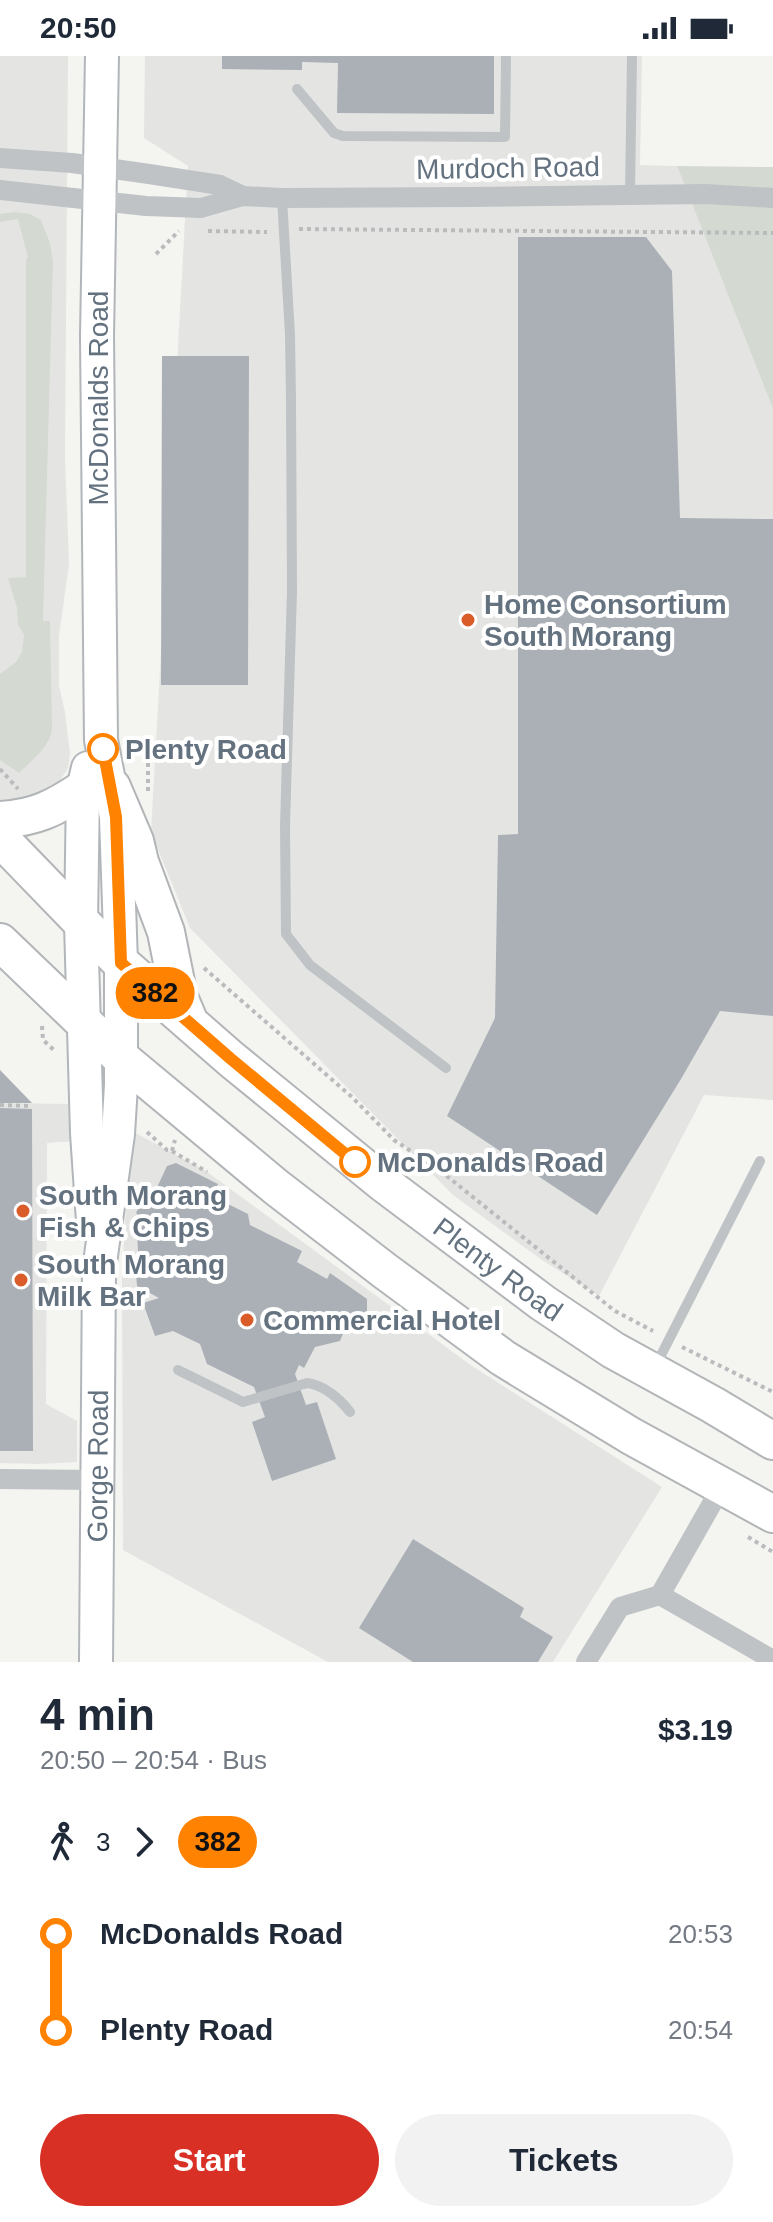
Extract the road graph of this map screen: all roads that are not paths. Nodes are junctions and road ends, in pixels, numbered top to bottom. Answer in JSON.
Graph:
{"nodes":[{"id":1,"x":102,"y":56,"type":"edge"},
{"id":2,"x":506,"y":56,"type":"edge"},
{"id":3,"x":632,"y":56,"type":"edge"},
{"id":4,"x":297,"y":89,"type":"dead end"},
{"id":5,"x":0,"y":158,"type":"edge"},
{"id":6,"x":99,"y":166,"type":"junction"},
{"id":7,"x":0,"y":190,"type":"edge"},
{"id":8,"x":630,"y":195,"type":"junction"},
{"id":9,"x":243,"y":196,"type":"junction"},
{"id":10,"x":282,"y":198,"type":"junction"},
{"id":11,"x":773,"y":198,"type":"edge"},
{"id":12,"x":98,"y":201,"type":"junction"},
{"id":13,"x":98,"y":788,"type":"junction"},
{"id":14,"x":0,"y":820,"type":"edge"},
{"id":15,"x":0,"y":838,"type":"edge"},
{"id":16,"x":81,"y":923,"type":"junction"},
{"id":17,"x":6,"y":954,"type":"edge"},
{"id":18,"x":121,"y":963,"type":"junction"},
{"id":19,"x":190,"y":1023,"type":"junction"},
{"id":20,"x":86,"y":1026,"type":"junction"},
{"id":21,"x":121,"y":1058,"type":"junction"},
{"id":22,"x":446,"y":1068,"type":"dead end"},
{"id":23,"x":760,"y":1161,"type":"dead end"},
{"id":24,"x":99,"y":1270,"type":"junction"},
{"id":25,"x":178,"y":1370,"type":"dead end"},
{"id":26,"x":653,"y":1372,"type":"junction"},
{"id":27,"x":350,"y":1412,"type":"dead end"},
{"id":28,"x":773,"y":1441,"type":"edge"},
{"id":29,"x":0,"y":1479,"type":"edge"},
{"id":30,"x":97,"y":1480,"type":"junction"},
{"id":31,"x":722,"y":1486,"type":"junction"},
{"id":32,"x":773,"y":1514,"type":"edge"},
{"id":33,"x":660,"y":1595,"type":"junction"},
{"id":34,"x":773,"y":1660,"type":"edge"},
{"id":35,"x":96,"y":1662,"type":"edge"},
{"id":36,"x":586,"y":1662,"type":"edge"}],
"edges":[{"from":1,"to":6,"type":"main road","name":"McDonalds Road"},
{"from":2,"to":4,"type":"lane"},
{"from":3,"to":8,"type":"lane"},
{"from":5,"to":6,"type":"street","name":"Murdoch Road"},
{"from":6,"to":9,"type":"street","name":"Murdoch Road"},
{"from":6,"to":12,"type":"main road","name":"McDonalds Road"},
{"from":7,"to":12,"type":"street","name":"Murdoch Road"},
{"from":8,"to":10,"type":"street","name":"Murdoch Road"},
{"from":8,"to":11,"type":"street","name":"Murdoch Road"},
{"from":9,"to":10,"type":"street","name":"Murdoch Road"},
{"from":9,"to":12,"type":"street","name":"Murdoch Road"},
{"from":10,"to":22,"type":"lane"},
{"from":12,"to":13,"type":"main road","name":"McDonalds Road"},
{"from":13,"to":14,"type":"highway"},
{"from":13,"to":16,"type":"main road","name":"McDonalds Road"},
{"from":13,"to":18,"type":"main road","name":"McDonalds Road"},
{"from":13,"to":19,"type":"highway"},
{"from":15,"to":16,"type":"highway","name":"Plenty Road"},
{"from":16,"to":18,"type":"highway","name":"Plenty Road"},
{"from":16,"to":20,"type":"main road","name":"McDonalds Road"},
{"from":17,"to":20,"type":"highway"},
{"from":18,"to":19,"type":"highway","name":"Plenty Road"},
{"from":18,"to":21,"type":"main road","name":"Gorge Road"},
{"from":19,"to":26,"type":"highway","name":"Plenty Road"},
{"from":20,"to":21,"type":"highway"},
{"from":20,"to":24,"type":"main road","name":"Gorge Road"},
{"from":21,"to":24,"type":"main road","name":"Gorge Road"},
{"from":21,"to":31,"type":"highway"},
{"from":23,"to":26,"type":"lane"},
{"from":24,"to":30,"type":"main road","name":"Gorge Road"},
{"from":25,"to":27,"type":"lane"},
{"from":26,"to":28,"type":"highway","name":"Plenty Road"},
{"from":29,"to":30,"type":"street"},
{"from":30,"to":35,"type":"main road","name":"Gorge Road"},
{"from":31,"to":32,"type":"highway"},
{"from":31,"to":33,"type":"street"},
{"from":33,"to":34,"type":"street"},
{"from":33,"to":36,"type":"street"}]}
